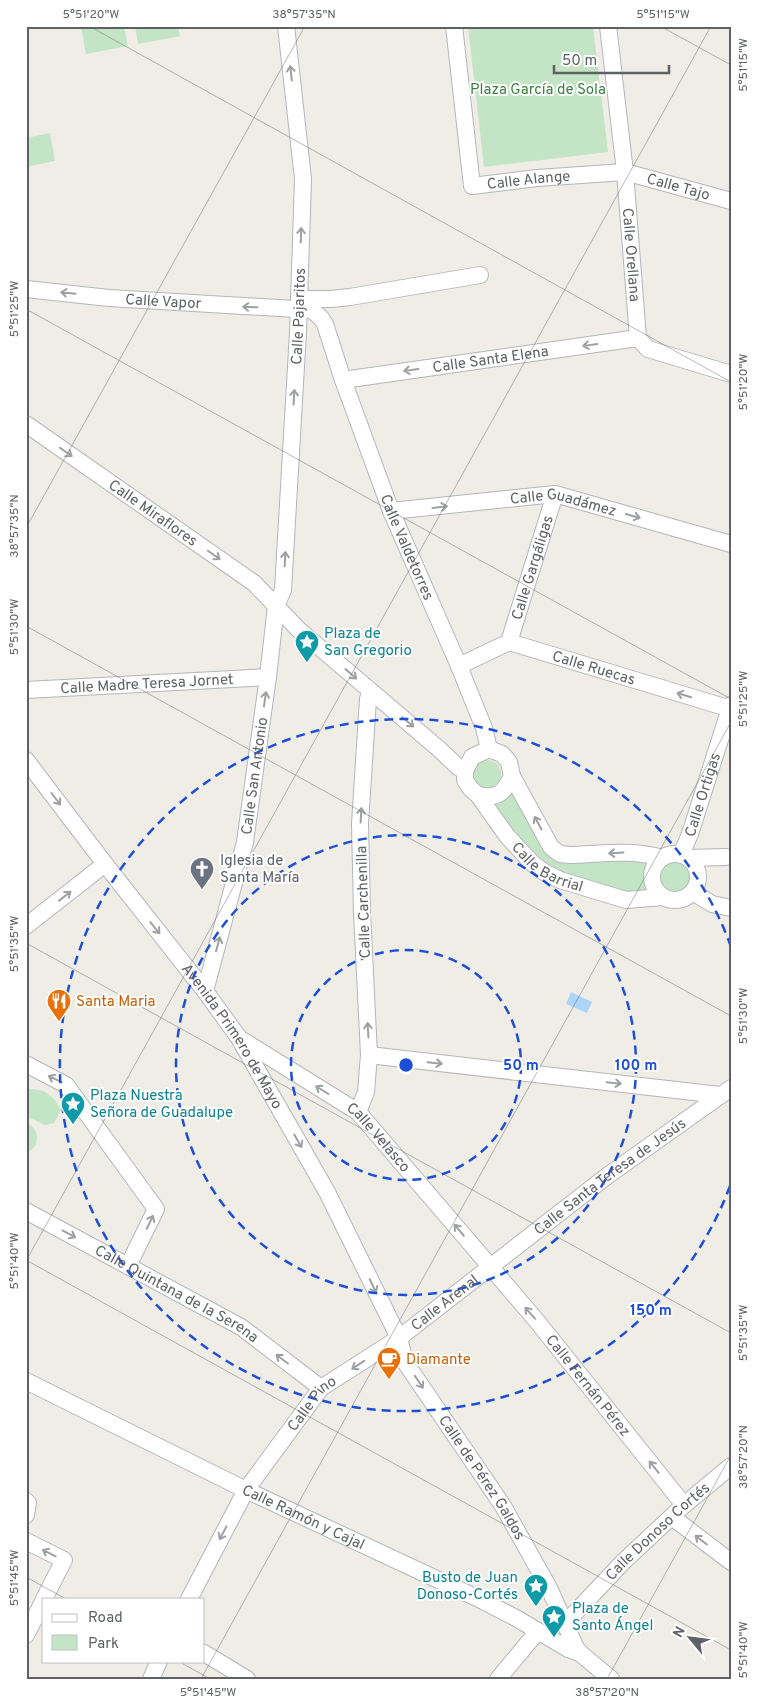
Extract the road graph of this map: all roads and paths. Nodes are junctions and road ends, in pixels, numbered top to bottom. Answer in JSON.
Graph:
{"nodes":[{"id":1,"x":286,"y":26,"type":"edge"},
{"id":2,"x":454,"y":26,"type":"edge"},
{"id":3,"x":608,"y":26,"type":"edge"},
{"id":4,"x":625,"y":172,"type":"junction"},
{"id":5,"x":731,"y":201,"type":"edge"},
{"id":6,"x":480,"y":275,"type":"dead end"},
{"id":7,"x":26,"y":289,"type":"edge"},
{"id":8,"x":299,"y":304,"type":"junction"},
{"id":9,"x":298,"y":332,"type":"junction"},
{"id":10,"x":638,"y":338,"type":"junction"},
{"id":11,"x":331,"y":344,"type":"junction"},
{"id":12,"x":731,"y":374,"type":"edge"},
{"id":13,"x":343,"y":380,"type":"junction"},
{"id":14,"x":26,"y":424,"type":"edge"},
{"id":15,"x":555,"y":494,"type":"junction"},
{"id":16,"x":391,"y":511,"type":"junction"},
{"id":17,"x":731,"y":544,"type":"edge"},
{"id":18,"x":276,"y":606,"type":"junction"},
{"id":19,"x":298,"y":629,"type":"junction"},
{"id":20,"x":272,"y":636,"type":"junction"},
{"id":21,"x":509,"y":642,"type":"junction"},
{"id":22,"x":459,"y":666,"type":"junction"},
{"id":23,"x":268,"y":676,"type":"junction"},
{"id":24,"x":26,"y":690,"type":"edge"},
{"id":25,"x":370,"y":691,"type":"junction"},
{"id":26,"x":730,"y":708,"type":"edge"},
{"id":27,"x":496,"y":752,"type":"junction"},
{"id":28,"x":26,"y":760,"type":"edge"},
{"id":29,"x":465,"y":776,"type":"junction"},
{"id":30,"x":512,"y":776,"type":"junction"},
{"id":31,"x":478,"y":795,"type":"junction"},
{"id":32,"x":728,"y":857,"type":"edge"},
{"id":33,"x":662,"y":858,"type":"junction"},
{"id":34,"x":689,"y":861,"type":"junction"},
{"id":35,"x":105,"y":864,"type":"junction"},
{"id":36,"x":692,"y":892,"type":"junction"},
{"id":37,"x":663,"y":897,"type":"junction"},
{"id":38,"x":731,"y":908,"type":"edge"},
{"id":39,"x":26,"y":926,"type":"edge"},
{"id":40,"x":212,"y":965,"type":"junction"},
{"id":41,"x":190,"y":972,"type":"junction"},
{"id":42,"x":205,"y":991,"type":"junction"},
{"id":43,"x":239,"y":1038,"type":"junction"},
{"id":44,"x":370,"y":1055,"type":"junction"},
{"id":45,"x":26,"y":1064,"type":"edge"},
{"id":46,"x":725,"y":1091,"type":"edge"},
{"id":47,"x":358,"y":1112,"type":"junction"},
{"id":48,"x":26,"y":1212,"type":"edge"},
{"id":49,"x":128,"y":1266,"type":"junction"},
{"id":50,"x":491,"y":1267,"type":"junction"},
{"id":51,"x":399,"y":1338,"type":"junction"},
{"id":52,"x":26,"y":1381,"type":"edge"},
{"id":53,"x":321,"y":1388,"type":"junction"},
{"id":54,"x":731,"y":1466,"type":"edge"},
{"id":55,"x":246,"y":1490,"type":"junction"},
{"id":56,"x":684,"y":1505,"type":"junction"},
{"id":57,"x":672,"y":1518,"type":"junction"},
{"id":58,"x":26,"y":1541,"type":"edge"},
{"id":59,"x":731,"y":1562,"type":"edge"},
{"id":60,"x":45,"y":1598,"type":"edge"},
{"id":61,"x":190,"y":1598,"type":"edge"},
{"id":62,"x":42,"y":1604,"type":"edge"},
{"id":63,"x":564,"y":1619,"type":"junction"},
{"id":64,"x":538,"y":1631,"type":"junction"},
{"id":65,"x":26,"y":1636,"type":"edge"},
{"id":66,"x":205,"y":1654,"type":"edge"},
{"id":67,"x":580,"y":1654,"type":"junction"},
{"id":68,"x":159,"y":1662,"type":"edge"},
{"id":69,"x":151,"y":1679,"type":"edge"},
{"id":70,"x":247,"y":1679,"type":"edge"},
{"id":71,"x":498,"y":1679,"type":"edge"},
{"id":72,"x":611,"y":1679,"type":"edge"}],
"edges":[{"from":8,"to":1,"type":"street","name":"Calle Pajaritos","one_way":true},
{"from":2,"to":4,"type":"street","name":"Calle Alange"},
{"from":3,"to":4,"type":"street","name":"Calle Orellana"},
{"from":4,"to":5,"type":"street","name":"Calle Tajo"},
{"from":4,"to":10,"type":"street","name":"Calle Orellana"},
{"from":6,"to":8,"type":"street","name":"Calle Vapor"},
{"from":8,"to":7,"type":"street","name":"Calle Vapor","one_way":true},
{"from":8,"to":9,"type":"street","name":"Calle Pajaritos"},
{"from":8,"to":11,"type":"street","name":"Calle Valdetorres"},
{"from":9,"to":11,"type":"street"},
{"from":18,"to":9,"type":"street","name":"Calle Pajaritos","one_way":true},
{"from":10,"to":12,"type":"street"},
{"from":10,"to":13,"type":"street","name":"Calle Santa Elena","one_way":true},
{"from":11,"to":13,"type":"street","name":"Calle Valdetorres"},
{"from":13,"to":16,"type":"street","name":"Calle Valdetorres"},
{"from":14,"to":18,"type":"street","name":"Calle Miraflores","one_way":true},
{"from":16,"to":15,"type":"street","name":"Calle Guadámez","one_way":true},
{"from":15,"to":17,"type":"street","name":"Calle Guadámez","one_way":true},
{"from":15,"to":21,"type":"street","name":"Calle Gargáligas"},
{"from":16,"to":22,"type":"street","name":"Calle Valdetorres"},
{"from":18,"to":19,"type":"street"},
{"from":18,"to":20,"type":"street"},
{"from":19,"to":20,"type":"street"},
{"from":19,"to":25,"type":"street","one_way":true},
{"from":20,"to":23,"type":"street"},
{"from":21,"to":22,"type":"street"},
{"from":26,"to":21,"type":"street","name":"Calle Ruecas","one_way":true},
{"from":22,"to":27,"type":"street","name":"Calle Valdetorres"},
{"from":23,"to":24,"type":"street","name":"Calle Madre Teresa Jornet"},
{"from":40,"to":23,"type":"street","name":"Calle San Antonio","one_way":true},
{"from":25,"to":29,"type":"street","name":"Calle Barrial","one_way":true},
{"from":44,"to":25,"type":"street","name":"Calle Carchenilla","one_way":true},
{"from":26,"to":34,"type":"street","name":"Calle Ortigas"},
{"from":27,"to":29,"type":"street"},
{"from":27,"to":30,"type":"street","name":"Calle Valdetorres"},
{"from":28,"to":35,"type":"street","name":"Avenida Primero de Mayo","one_way":true},
{"from":29,"to":31,"type":"street","name":"Calle Barrial"},
{"from":30,"to":31,"type":"street"},
{"from":33,"to":30,"type":"street","name":"Calle Valdetorres","one_way":true},
{"from":31,"to":37,"type":"street","name":"Calle Barrial"},
{"from":32,"to":34,"type":"street"},
{"from":33,"to":34,"type":"street"},
{"from":33,"to":37,"type":"street"},
{"from":34,"to":36,"type":"street"},
{"from":39,"to":35,"type":"street","one_way":true},
{"from":35,"to":41,"type":"street","name":"Avenida Primero de Mayo","one_way":true},
{"from":36,"to":37,"type":"street"},
{"from":36,"to":38,"type":"street"},
{"from":40,"to":41,"type":"street"},
{"from":40,"to":42,"type":"street","name":"Calle San Antonio"},
{"from":41,"to":42,"type":"street","name":"Avenida Primero de Mayo"},
{"from":42,"to":43,"type":"street","name":"Avenida Primero de Mayo"},
{"from":47,"to":43,"type":"street","name":"Calle Velasco","one_way":true},
{"from":43,"to":51,"type":"street","name":"Avenida Primero de Mayo","one_way":true},
{"from":44,"to":46,"type":"street","one_way":true},
{"from":44,"to":47,"type":"street","name":"Calle Carchenilla"},
{"from":49,"to":45,"type":"street","one_way":true},
{"from":46,"to":50,"type":"street","name":"Calle Santa Teresa de Jesús"},
{"from":50,"to":47,"type":"street","name":"Calle Velasco","one_way":true},
{"from":48,"to":49,"type":"street","name":"Calle Quintana de la Serena","one_way":true},
{"from":53,"to":49,"type":"street","name":"Calle Quintana de la Serena","one_way":true},
{"from":50,"to":51,"type":"street","name":"Calle Arenal"},
{"from":56,"to":50,"type":"street","name":"Calle Fernán Pérez","one_way":true},
{"from":51,"to":53,"type":"street","name":"Calle Pino","one_way":true},
{"from":51,"to":63,"type":"street","name":"Calle de Pérez Galdos","one_way":true},
{"from":52,"to":55,"type":"street","name":"Calle Ramón y Cajal"},
{"from":53,"to":55,"type":"street","name":"Calle Pino"},
{"from":54,"to":56,"type":"street","name":"Calle Donoso Cortés"},
{"from":55,"to":61,"type":"street","name":"Calle Pino","one_way":true},
{"from":55,"to":64,"type":"street","name":"Calle Ramón y Cajal"},
{"from":56,"to":57,"type":"street","name":"Calle Donoso Cortés"},
{"from":59,"to":57,"type":"street","one_way":true},
{"from":57,"to":63,"type":"street","name":"Calle Donoso Cortés"},
{"from":60,"to":58,"type":"street","one_way":true},
{"from":62,"to":65,"type":"street"},
{"from":63,"to":67,"type":"street","name":"Calle de Pérez Galdos"},
{"from":64,"to":67,"type":"street","name":"Calle Ramón y Cajal"},
{"from":64,"to":71,"type":"street"},
{"from":66,"to":70,"type":"street"},
{"from":67,"to":72,"type":"street"},
{"from":68,"to":69,"type":"street"}]}
